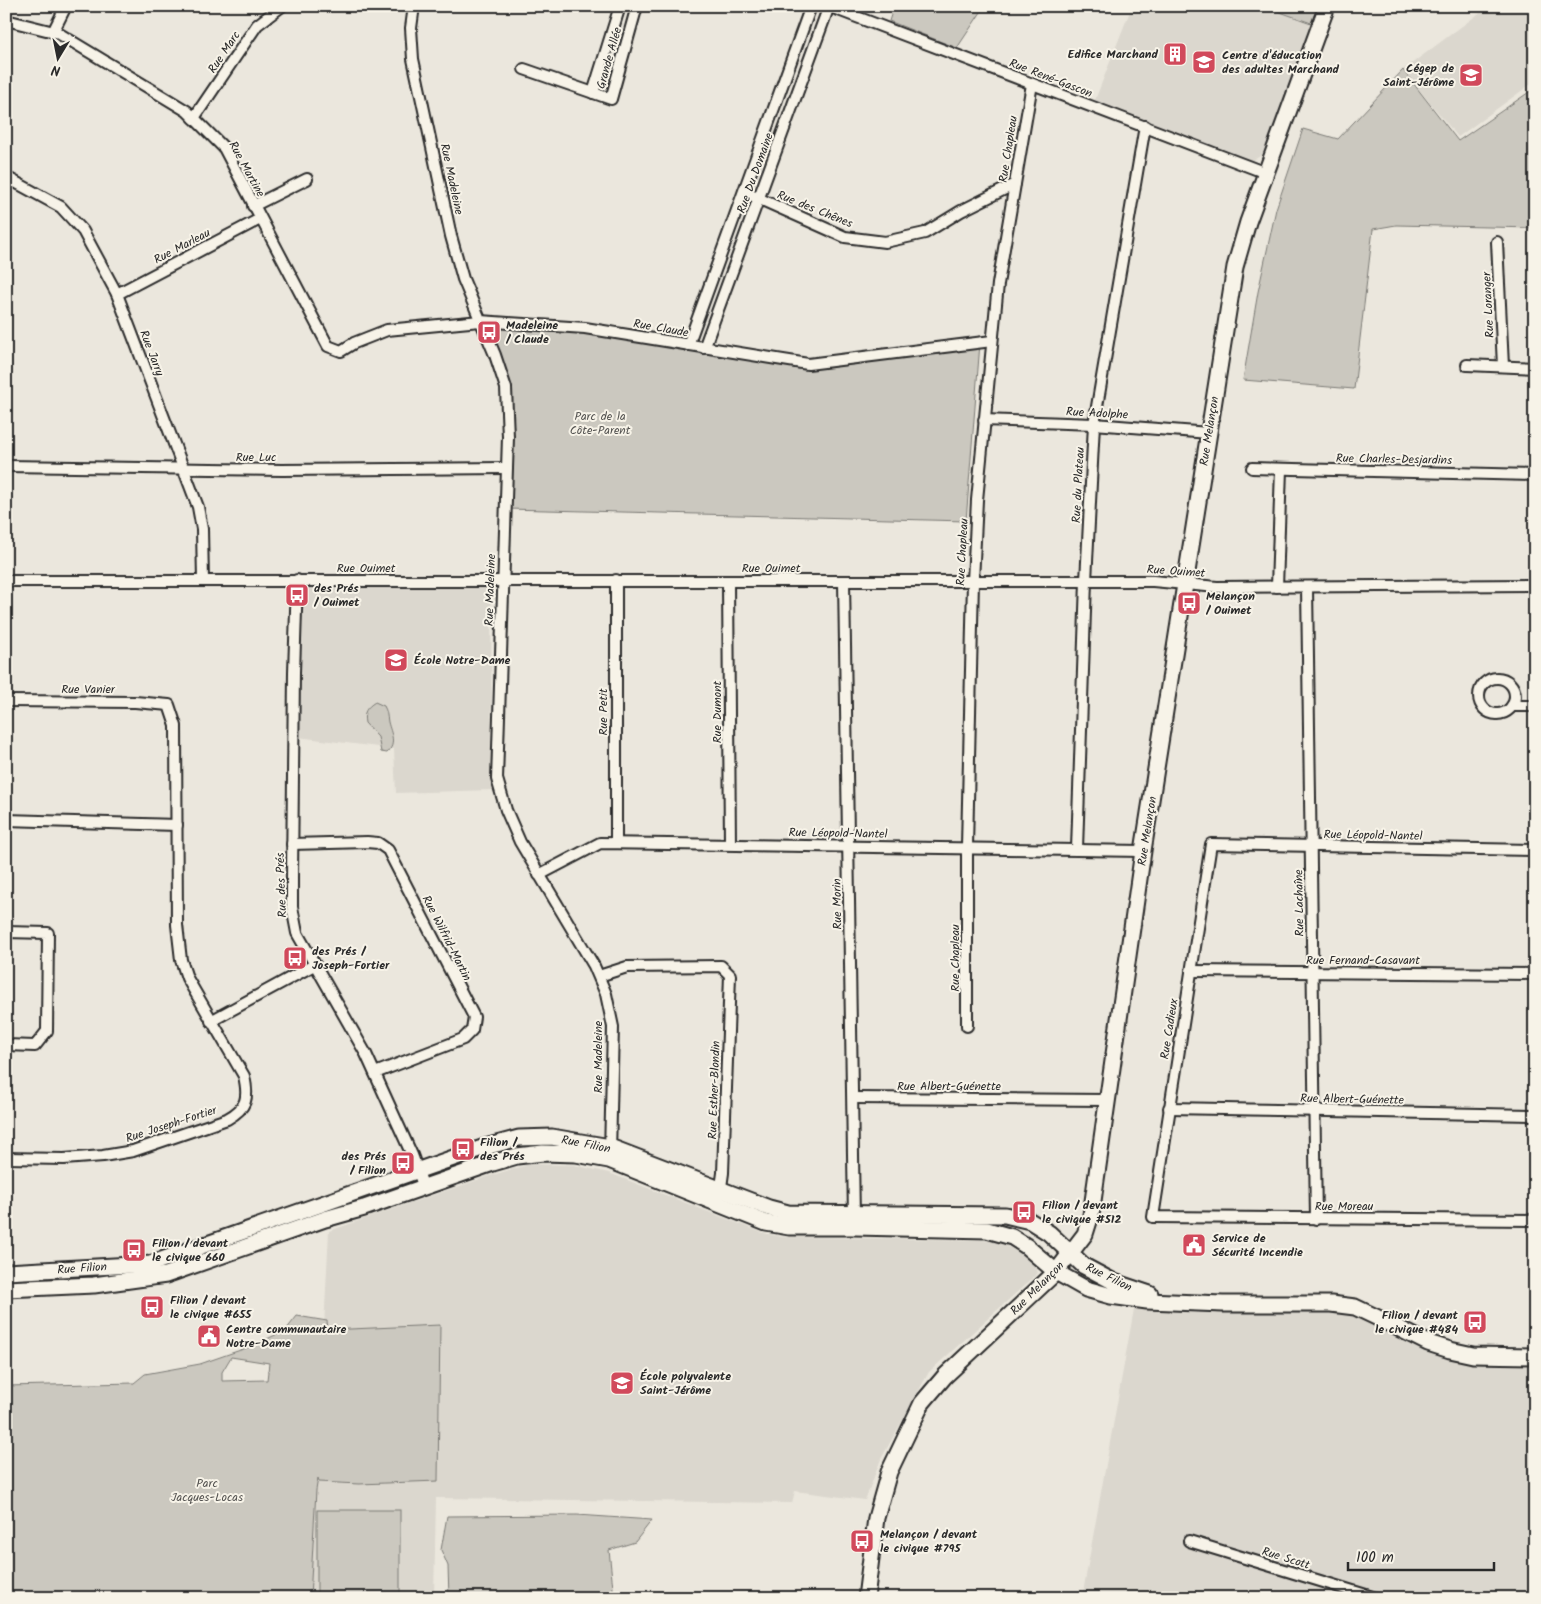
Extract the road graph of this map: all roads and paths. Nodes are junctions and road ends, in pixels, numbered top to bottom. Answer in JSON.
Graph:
{"nodes":[{"id":1,"x":66,"y":6,"type":"edge"},
{"id":2,"x":282,"y":6,"type":"edge"},
{"id":3,"x":620,"y":6,"type":"edge"},
{"id":4,"x":638,"y":6,"type":"edge"},
{"id":5,"x":812,"y":6,"type":"edge"},
{"id":6,"x":829,"y":6,"type":"edge"},
{"id":7,"x":1327,"y":6,"type":"edge"},
{"id":8,"x":410,"y":7,"type":"edge"},
{"id":9,"x":6,"y":20,"type":"edge"},
{"id":10,"x":53,"y":32,"type":"junction"},
{"id":11,"x":524,"y":69,"type":"dead end"},
{"id":12,"x":1032,"y":84,"type":"junction"},
{"id":13,"x":593,"y":92,"type":"junction"},
{"id":14,"x":194,"y":118,"type":"junction"},
{"id":15,"x":1145,"y":126,"type":"junction"},
{"id":16,"x":1266,"y":173,"type":"junction"},
{"id":17,"x":6,"y":177,"type":"edge"},
{"id":18,"x":307,"y":178,"type":"dead end"},
{"id":19,"x":1015,"y":184,"type":"junction"},
{"id":20,"x":744,"y":192,"type":"junction"},
{"id":21,"x":759,"y":199,"type":"junction"},
{"id":22,"x":253,"y":206,"type":"junction"},
{"id":23,"x":260,"y":219,"type":"junction"},
{"id":24,"x":1497,"y":242,"type":"dead end"},
{"id":25,"x":117,"y":294,"type":"junction"},
{"id":26,"x":480,"y":321,"type":"junction"},
{"id":27,"x":992,"y":341,"type":"junction"},
{"id":28,"x":688,"y":345,"type":"junction"},
{"id":29,"x":328,"y":346,"type":"joint"},
{"id":30,"x":704,"y":348,"type":"junction"},
{"id":31,"x":1467,"y":365,"type":"dead end"},
{"id":32,"x":1503,"y":366,"type":"junction"},
{"id":33,"x":1535,"y":368,"type":"edge"},
{"id":34,"x":984,"y":420,"type":"junction"},
{"id":35,"x":1094,"y":424,"type":"junction"},
{"id":36,"x":1209,"y":433,"type":"junction"},
{"id":37,"x":6,"y":466,"type":"edge"},
{"id":38,"x":506,"y":468,"type":"junction"},
{"id":39,"x":1252,"y":468,"type":"dead end"},
{"id":40,"x":182,"y":469,"type":"junction"},
{"id":41,"x":1281,"y":469,"type":"junction"},
{"id":42,"x":1535,"y":475,"type":"edge"},
{"id":43,"x":297,"y":580,"type":"junction"},
{"id":44,"x":502,"y":580,"type":"junction"},
{"id":45,"x":616,"y":580,"type":"junction"},
{"id":46,"x":728,"y":580,"type":"junction"},
{"id":47,"x":6,"y":581,"type":"edge"},
{"id":48,"x":202,"y":581,"type":"junction"},
{"id":49,"x":844,"y":581,"type":"junction"},
{"id":50,"x":972,"y":581,"type":"junction"},
{"id":51,"x":1086,"y":581,"type":"junction"},
{"id":52,"x":1185,"y":584,"type":"junction"},
{"id":53,"x":1535,"y":585,"type":"edge"},
{"id":54,"x":1307,"y":586,"type":"junction"},
{"id":55,"x":1277,"y":587,"type":"junction"},
{"id":56,"x":6,"y":701,"type":"edge"},
{"id":57,"x":168,"y":705,"type":"joint"},
{"id":58,"x":1512,"y":706,"type":"dead end"},
{"id":59,"x":1535,"y":706,"type":"edge"},
{"id":60,"x":6,"y":820,"type":"edge"},
{"id":61,"x":177,"y":825,"type":"junction"},
{"id":62,"x":616,"y":843,"type":"junction"},
{"id":63,"x":292,"y":844,"type":"junction"},
{"id":64,"x":730,"y":844,"type":"junction"},
{"id":65,"x":1211,"y":844,"type":"joint"},
{"id":66,"x":848,"y":846,"type":"junction"},
{"id":67,"x":1311,"y":846,"type":"junction"},
{"id":68,"x":967,"y":847,"type":"junction"},
{"id":69,"x":1077,"y":849,"type":"junction"},
{"id":70,"x":1535,"y":850,"type":"edge"},
{"id":71,"x":1143,"y":851,"type":"junction"},
{"id":72,"x":539,"y":874,"type":"junction"},
{"id":73,"x":6,"y":932,"type":"edge"},
{"id":74,"x":314,"y":965,"type":"junction"},
{"id":75,"x":1190,"y":971,"type":"junction"},
{"id":76,"x":1313,"y":972,"type":"junction"},
{"id":77,"x":1535,"y":974,"type":"edge"},
{"id":78,"x":598,"y":976,"type":"junction"},
{"id":79,"x":211,"y":1021,"type":"junction"},
{"id":80,"x":967,"y":1026,"type":"dead end"},
{"id":81,"x":6,"y":1045,"type":"edge"},
{"id":82,"x":375,"y":1073,"type":"junction"},
{"id":83,"x":853,"y":1098,"type":"junction"},
{"id":84,"x":1106,"y":1100,"type":"junction"},
{"id":85,"x":1169,"y":1108,"type":"junction"},
{"id":86,"x":1315,"y":1110,"type":"junction"},
{"id":87,"x":1535,"y":1115,"type":"edge"},
{"id":88,"x":516,"y":1139,"type":"junction"},
{"id":89,"x":609,"y":1154,"type":"junction"},
{"id":90,"x":517,"y":1156,"type":"junction"},
{"id":91,"x":6,"y":1158,"type":"edge"},
{"id":92,"x":418,"y":1170,"type":"junction"},
{"id":93,"x":424,"y":1188,"type":"junction"},
{"id":94,"x":720,"y":1189,"type":"junction"},
{"id":95,"x":718,"y":1205,"type":"junction"},
{"id":96,"x":1153,"y":1218,"type":"joint"},
{"id":97,"x":1316,"y":1218,"type":"junction"},
{"id":98,"x":854,"y":1220,"type":"junction"},
{"id":99,"x":1535,"y":1220,"type":"edge"},
{"id":100,"x":1070,"y":1253,"type":"junction"},
{"id":101,"x":151,"y":1271,"type":"junction"},
{"id":102,"x":6,"y":1272,"type":"edge"},
{"id":103,"x":1056,"y":1272,"type":"junction"},
{"id":104,"x":6,"y":1289,"type":"edge"},
{"id":105,"x":1180,"y":1302,"type":"junction"},
{"id":106,"x":1535,"y":1356,"type":"edge"},
{"id":107,"x":1188,"y":1541,"type":"dead end"},
{"id":108,"x":866,"y":1598,"type":"edge"},
{"id":109,"x":1376,"y":1598,"type":"edge"}],
"edges":[{"from":1,"to":10,"type":"street"},
{"from":2,"to":14,"type":"street","name":"Rue Marc"},
{"from":3,"to":13,"type":"street","name":"Grande Allée"},
{"from":4,"to":13,"type":"street","name":"Grande Allée"},
{"from":5,"to":20,"type":"street","name":"Rue Du Domaine"},
{"from":6,"to":12,"type":"street","name":"Rue René-Gascon"},
{"from":6,"to":21,"type":"street","name":"Rue Du Domaine"},
{"from":7,"to":16,"type":"street","name":"Rue Melançon"},
{"from":8,"to":26,"type":"street","name":"Rue Madeleine"},
{"from":9,"to":10,"type":"street","name":"Rue Martine"},
{"from":10,"to":14,"type":"street","name":"Rue Martine"},
{"from":11,"to":13,"type":"street","name":"Grande Allée"},
{"from":12,"to":15,"type":"street","name":"Rue René-Gascon"},
{"from":12,"to":19,"type":"street","name":"Rue Chapleau"},
{"from":14,"to":22,"type":"street","name":"Rue Martine"},
{"from":15,"to":16,"type":"street","name":"Rue René-Gascon"},
{"from":15,"to":35,"type":"street","name":"Rue du Plateau"},
{"from":16,"to":36,"type":"street","name":"Rue Melançon"},
{"from":17,"to":25,"type":"street","name":"Rue Jarry"},
{"from":18,"to":22,"type":"street"},
{"from":19,"to":21,"type":"street","name":"Rue des Chênes"},
{"from":19,"to":27,"type":"street","name":"Rue Chapleau"},
{"from":20,"to":21,"type":"street","name":"Rue des Chênes"},
{"from":20,"to":28,"type":"street","name":"Rue Du Domaine"},
{"from":21,"to":30,"type":"street","name":"Rue Du Domaine"},
{"from":22,"to":23,"type":"street","name":"Rue Martine"},
{"from":23,"to":25,"type":"street","name":"Rue Marleau"},
{"from":23,"to":29,"type":"street","name":"Rue Martine"},
{"from":24,"to":32,"type":"street","name":"Rue Loranger"},
{"from":25,"to":40,"type":"street","name":"Rue Jarry"},
{"from":26,"to":28,"type":"street","name":"Rue Claude"},
{"from":26,"to":29,"type":"street","name":"Rue Claude"},
{"from":26,"to":38,"type":"street","name":"Rue Madeleine"},
{"from":27,"to":30,"type":"street","name":"Rue Claude"},
{"from":27,"to":34,"type":"street","name":"Rue Chapleau"},
{"from":28,"to":30,"type":"street","name":"Rue Claude"},
{"from":31,"to":32,"type":"street"},
{"from":32,"to":33,"type":"street"},
{"from":34,"to":35,"type":"street","name":"Rue Adolphe"},
{"from":34,"to":50,"type":"street","name":"Rue Chapleau"},
{"from":35,"to":36,"type":"street","name":"Rue Adolphe"},
{"from":35,"to":51,"type":"street","name":"Rue du Plateau"},
{"from":36,"to":52,"type":"street","name":"Rue Melançon"},
{"from":37,"to":40,"type":"street","name":"Rue Luc"},
{"from":38,"to":40,"type":"street","name":"Rue Luc"},
{"from":38,"to":44,"type":"street","name":"Rue Madeleine"},
{"from":39,"to":41,"type":"street","name":"Rue Charles-Desjardins"},
{"from":40,"to":48,"type":"street","name":"Rue Jarry"},
{"from":41,"to":42,"type":"street","name":"Rue Charles-Desjardins"},
{"from":41,"to":55,"type":"street"},
{"from":43,"to":44,"type":"street","name":"Rue Ouimet"},
{"from":43,"to":48,"type":"street","name":"Rue Ouimet"},
{"from":43,"to":63,"type":"street","name":"Rue des Prés"},
{"from":44,"to":45,"type":"street","name":"Rue Ouimet"},
{"from":44,"to":72,"type":"street","name":"Rue Madeleine"},
{"from":45,"to":46,"type":"street","name":"Rue Ouimet"},
{"from":45,"to":62,"type":"street","name":"Rue Petit"},
{"from":46,"to":49,"type":"street","name":"Rue Ouimet"},
{"from":46,"to":64,"type":"street","name":"Rue Dumont"},
{"from":47,"to":48,"type":"street","name":"Rue Ouimet"},
{"from":49,"to":50,"type":"street","name":"Rue Ouimet"},
{"from":49,"to":66,"type":"street","name":"Rue Morin"},
{"from":50,"to":51,"type":"street","name":"Rue Ouimet"},
{"from":50,"to":68,"type":"street","name":"Rue Chapleau"},
{"from":51,"to":52,"type":"street","name":"Rue Ouimet"},
{"from":51,"to":69,"type":"street","name":"Rue du Plateau"},
{"from":52,"to":55,"type":"street","name":"Rue Ouimet"},
{"from":52,"to":71,"type":"street","name":"Rue Melançon"},
{"from":53,"to":54,"type":"street","name":"Rue Ouimet"},
{"from":54,"to":55,"type":"street","name":"Rue Ouimet"},
{"from":54,"to":67,"type":"street","name":"Rue Lachaîne"},
{"from":56,"to":57,"type":"street","name":"Rue Vanier"},
{"from":57,"to":61,"type":"street","name":"Rue Joseph-Fortier"},
{"from":58,"to":59,"type":"street"},
{"from":60,"to":61,"type":"street"},
{"from":61,"to":79,"type":"street","name":"Rue Joseph-Fortier"},
{"from":62,"to":64,"type":"street","name":"Rue Léopold-Nantel"},
{"from":62,"to":72,"type":"street","name":"Rue Léopold-Nantel"},
{"from":63,"to":74,"type":"street","name":"Rue des Prés"},
{"from":63,"to":82,"type":"street","name":"Rue Wilfrid-Martin"},
{"from":64,"to":66,"type":"street","name":"Rue Léopold-Nantel"},
{"from":65,"to":67,"type":"street","name":"Rue Léopold-Nantel"},
{"from":65,"to":75,"type":"street","name":"Rue Cadieux"},
{"from":66,"to":68,"type":"street","name":"Rue Léopold-Nantel"},
{"from":66,"to":83,"type":"street","name":"Rue Morin"},
{"from":67,"to":70,"type":"street","name":"Rue Léopold-Nantel"},
{"from":67,"to":76,"type":"street","name":"Rue Lachaîne"},
{"from":68,"to":69,"type":"street","name":"Rue Léopold-Nantel"},
{"from":68,"to":80,"type":"street","name":"Rue Chapleau"},
{"from":69,"to":71,"type":"street","name":"Rue Léopold-Nantel"},
{"from":71,"to":84,"type":"street","name":"Rue Melançon"},
{"from":72,"to":78,"type":"street","name":"Rue Madeleine"},
{"from":73,"to":81,"type":"street"},
{"from":74,"to":79,"type":"street"},
{"from":74,"to":82,"type":"street","name":"Rue des Prés"},
{"from":75,"to":76,"type":"street","name":"Rue Fernand-Casavant"},
{"from":75,"to":85,"type":"street","name":"Rue Cadieux"},
{"from":76,"to":77,"type":"street","name":"Rue Fernand-Casavant"},
{"from":76,"to":86,"type":"street","name":"Rue Lachaîne"},
{"from":78,"to":89,"type":"street","name":"Rue Madeleine"},
{"from":78,"to":94,"type":"street","name":"Rue Esther-Blondin"},
{"from":79,"to":91,"type":"street","name":"Rue Joseph-Fortier"},
{"from":82,"to":92,"type":"street","name":"Rue des Prés"},
{"from":83,"to":84,"type":"street","name":"Rue Albert-Guénette"},
{"from":83,"to":98,"type":"street","name":"Rue Morin"},
{"from":84,"to":100,"type":"street","name":"Rue Melançon"},
{"from":85,"to":86,"type":"street","name":"Rue Albert-Guénette"},
{"from":85,"to":96,"type":"street","name":"Rue Cadieux"},
{"from":86,"to":87,"type":"street","name":"Rue Albert-Guénette"},
{"from":86,"to":97,"type":"street","name":"Rue Lachaîne"},
{"from":88,"to":89,"type":"street","name":"Rue Filion"},
{"from":88,"to":90,"type":"street"},
{"from":88,"to":92,"type":"street","name":"Rue Filion"},
{"from":89,"to":90,"type":"street","name":"Rue Filion"},
{"from":89,"to":94,"type":"street","name":"Rue Filion"},
{"from":89,"to":95,"type":"street","name":"Rue Filion"},
{"from":90,"to":93,"type":"street","name":"Rue Filion"},
{"from":92,"to":93,"type":"street","name":"Rue des Prés"},
{"from":92,"to":101,"type":"street","name":"Rue Filion"},
{"from":93,"to":101,"type":"street","name":"Rue Filion"},
{"from":94,"to":95,"type":"street","name":"Rue Esther-Blondin"},
{"from":94,"to":98,"type":"street","name":"Rue Filion"},
{"from":95,"to":98,"type":"street","name":"Rue Filion"},
{"from":96,"to":97,"type":"street","name":"Rue Moreau"},
{"from":97,"to":99,"type":"street","name":"Rue Moreau"},
{"from":98,"to":100,"type":"street","name":"Rue Filion"},
{"from":98,"to":103,"type":"street","name":"Rue Filion"},
{"from":100,"to":103,"type":"street","name":"Rue Melançon"},
{"from":100,"to":105,"type":"street","name":"Rue Filion"},
{"from":101,"to":102,"type":"street","name":"Rue Filion"},
{"from":101,"to":104,"type":"street","name":"Rue Filion"},
{"from":103,"to":105,"type":"street","name":"Rue Filion"},
{"from":103,"to":108,"type":"street","name":"Rue Melançon"},
{"from":105,"to":106,"type":"street","name":"Rue Filion"},
{"from":107,"to":109,"type":"street","name":"Rue Scott"}]}
